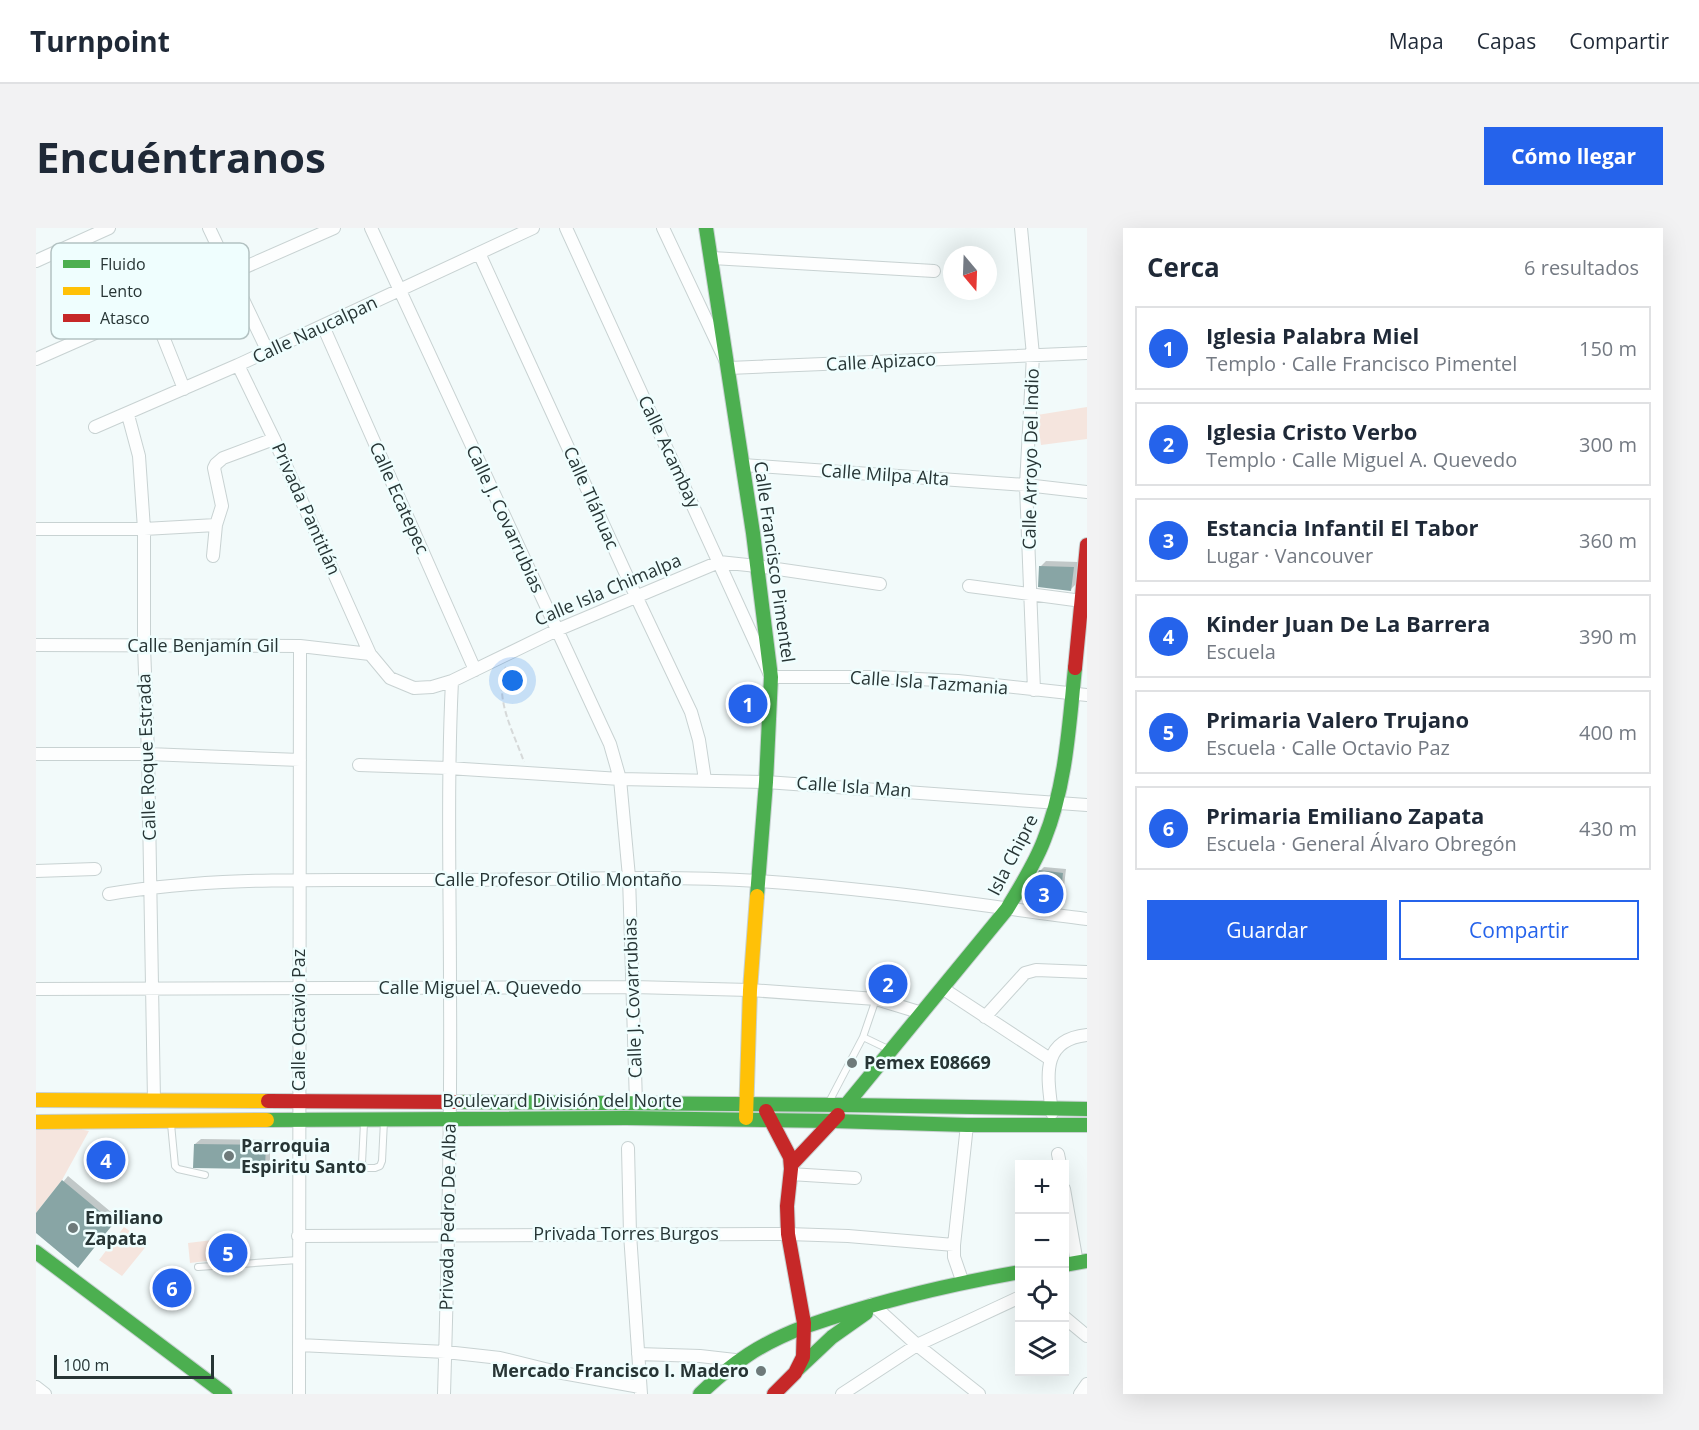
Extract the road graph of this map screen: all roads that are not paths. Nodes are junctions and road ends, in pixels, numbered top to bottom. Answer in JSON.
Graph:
{"nodes":[{"id":1,"x":209,"y":228,"type":"edge"},
{"id":2,"x":334,"y":228,"type":"edge"},
{"id":3,"x":371,"y":228,"type":"edge"},
{"id":4,"x":533,"y":228,"type":"edge"},
{"id":5,"x":566,"y":228,"type":"edge"},
{"id":6,"x":663,"y":228,"type":"edge"},
{"id":7,"x":706,"y":228,"type":"edge"},
{"id":8,"x":1021,"y":228,"type":"edge"},
{"id":9,"x":104,"y":229,"type":"edge"},
{"id":10,"x":74,"y":243,"type":"edge"},
{"id":11,"x":217,"y":243,"type":"edge"},
{"id":12,"x":480,"y":253,"type":"junction"},
{"id":13,"x":51,"y":254,"type":"edge"},
{"id":14,"x":712,"y":258,"type":"junction"},
{"id":15,"x":36,"y":261,"type":"edge"},
{"id":16,"x":249,"y":266,"type":"edge"},
{"id":17,"x":934,"y":271,"type":"dead end"},
{"id":18,"x":399,"y":291,"type":"junction"},
{"id":19,"x":249,"y":310,"type":"edge"},
{"id":20,"x":323,"y":326,"type":"junction"},
{"id":21,"x":82,"y":339,"type":"edge"},
{"id":22,"x":164,"y":339,"type":"edge"},
{"id":23,"x":268,"y":352,"type":"junction"},
{"id":24,"x":1087,"y":353,"type":"edge"},
{"id":25,"x":1033,"y":355,"type":"junction"},
{"id":26,"x":36,"y":359,"type":"edge"},
{"id":27,"x":238,"y":365,"type":"junction"},
{"id":28,"x":729,"y":368,"type":"junction"},
{"id":29,"x":184,"y":389,"type":"junction"},
{"id":30,"x":128,"y":415,"type":"junction"},
{"id":31,"x":95,"y":428,"type":"dead end"},
{"id":32,"x":274,"y":438,"type":"junction"},
{"id":33,"x":743,"y":465,"type":"junction"},
{"id":34,"x":1026,"y":485,"type":"junction"},
{"id":35,"x":1087,"y":492,"type":"edge"},
{"id":36,"x":216,"y":525,"type":"junction"},
{"id":37,"x":36,"y":529,"type":"edge"},
{"id":38,"x":144,"y":529,"type":"junction"},
{"id":39,"x":1087,"y":545,"type":"edge"},
{"id":40,"x":213,"y":556,"type":"dead end"},
{"id":41,"x":719,"y":562,"type":"junction"},
{"id":42,"x":757,"y":566,"type":"junction"},
{"id":43,"x":880,"y":584,"type":"dead end"},
{"id":44,"x":969,"y":586,"type":"dead end"},
{"id":45,"x":1029,"y":595,"type":"junction"},
{"id":46,"x":636,"y":597,"type":"junction"},
{"id":47,"x":1085,"y":602,"type":"edge"},
{"id":48,"x":557,"y":630,"type":"junction"},
{"id":49,"x":36,"y":645,"type":"edge"},
{"id":50,"x":144,"y":646,"type":"junction"},
{"id":51,"x":300,"y":646,"type":"junction"},
{"id":52,"x":370,"y":654,"type":"junction"},
{"id":53,"x":475,"y":670,"type":"junction"},
{"id":54,"x":771,"y":677,"type":"junction"},
{"id":55,"x":452,"y":681,"type":"junction"},
{"id":56,"x":1034,"y":690,"type":"junction"},
{"id":57,"x":1072,"y":694,"type":"junction"},
{"id":58,"x":1087,"y":695,"type":"edge"},
{"id":59,"x":36,"y":754,"type":"edge"},
{"id":60,"x":148,"y":754,"type":"junction"},
{"id":61,"x":300,"y":760,"type":"junction"},
{"id":62,"x":359,"y":765,"type":"dead end"},
{"id":63,"x":448,"y":768,"type":"junction"},
{"id":64,"x":620,"y":780,"type":"junction"},
{"id":65,"x":705,"y":780,"type":"junction"},
{"id":66,"x":766,"y":782,"type":"junction"},
{"id":67,"x":1056,"y":804,"type":"junction"},
{"id":68,"x":1087,"y":805,"type":"edge"},
{"id":69,"x":95,"y":869,"type":"dead end"},
{"id":70,"x":36,"y":871,"type":"edge"},
{"id":71,"x":629,"y":877,"type":"junction"},
{"id":72,"x":300,"y":880,"type":"junction"},
{"id":73,"x":448,"y":880,"type":"junction"},
{"id":74,"x":759,"y":882,"type":"junction"},
{"id":75,"x":150,"y":887,"type":"junction"},
{"id":76,"x":109,"y":894,"type":"dead end"},
{"id":77,"x":1006,"y":909,"type":"junction"},
{"id":78,"x":1087,"y":919,"type":"edge"},
{"id":79,"x":1087,"y":972,"type":"edge"},
{"id":80,"x":633,"y":987,"type":"junction"},
{"id":81,"x":450,"y":988,"type":"junction"},
{"id":82,"x":942,"y":988,"type":"junction"},
{"id":83,"x":36,"y":989,"type":"edge"},
{"id":84,"x":151,"y":989,"type":"junction"},
{"id":85,"x":299,"y":989,"type":"junction"},
{"id":86,"x":750,"y":990,"type":"junction"},
{"id":87,"x":876,"y":999,"type":"junction"},
{"id":88,"x":922,"y":1013,"type":"junction"},
{"id":89,"x":986,"y":1017,"type":"junction"},
{"id":90,"x":1087,"y":1035,"type":"edge"},
{"id":91,"x":862,"y":1037,"type":"junction"},
{"id":92,"x":891,"y":1051,"type":"junction"},
{"id":93,"x":1050,"y":1059,"type":"junction"},
{"id":94,"x":36,"y":1100,"type":"edge"},
{"id":95,"x":154,"y":1101,"type":"junction"},
{"id":96,"x":299,"y":1102,"type":"junction"},
{"id":97,"x":450,"y":1102,"type":"junction"},
{"id":98,"x":636,"y":1103,"type":"junction"},
{"id":99,"x":746,"y":1103,"type":"junction"},
{"id":100,"x":763,"y":1103,"type":"junction"},
{"id":101,"x":828,"y":1105,"type":"junction"},
{"id":102,"x":846,"y":1105,"type":"junction"},
{"id":103,"x":1051,"y":1109,"type":"junction"},
{"id":104,"x":1087,"y":1109,"type":"edge"},
{"id":105,"x":364,"y":1119,"type":"junction"},
{"id":106,"x":384,"y":1119,"type":"junction"},
{"id":107,"x":450,"y":1119,"type":"junction"},
{"id":108,"x":746,"y":1119,"type":"junction"},
{"id":109,"x":299,"y":1120,"type":"junction"},
{"id":110,"x":768,"y":1120,"type":"junction"},
{"id":111,"x":171,"y":1121,"type":"junction"},
{"id":112,"x":827,"y":1121,"type":"junction"},
{"id":113,"x":36,"y":1122,"type":"edge"},
{"id":114,"x":967,"y":1125,"type":"junction"},
{"id":115,"x":1053,"y":1125,"type":"junction"},
{"id":116,"x":1087,"y":1125,"type":"edge"},
{"id":117,"x":628,"y":1148,"type":"dead end"},
{"id":118,"x":791,"y":1169,"type":"junction"},
{"id":119,"x":205,"y":1175,"type":"dead end"},
{"id":120,"x":855,"y":1178,"type":"dead end"},
{"id":121,"x":1069,"y":1214,"type":"edge"},
{"id":122,"x":449,"y":1234,"type":"junction"},
{"id":123,"x":630,"y":1234,"type":"junction"},
{"id":124,"x":788,"y":1234,"type":"junction"},
{"id":125,"x":298,"y":1236,"type":"junction"},
{"id":126,"x":954,"y":1245,"type":"junction"},
{"id":127,"x":36,"y":1252,"type":"edge"},
{"id":128,"x":298,"y":1260,"type":"junction"},
{"id":129,"x":1076,"y":1263,"type":"edge"},
{"id":130,"x":198,"y":1267,"type":"dead end"},
{"id":131,"x":1015,"y":1274,"type":"edge"},
{"id":132,"x":963,"y":1282,"type":"junction"},
{"id":133,"x":1015,"y":1299,"type":"edge"},
{"id":134,"x":802,"y":1303,"type":"junction"},
{"id":135,"x":874,"y":1306,"type":"junction"},
{"id":136,"x":1069,"y":1320,"type":"edge"},
{"id":137,"x":804,"y":1327,"type":"junction"},
{"id":138,"x":782,"y":1335,"type":"junction"},
{"id":139,"x":1087,"y":1336,"type":"edge"},
{"id":140,"x":299,"y":1345,"type":"junction"},
{"id":141,"x":917,"y":1345,"type":"junction"},
{"id":142,"x":446,"y":1352,"type":"junction"},
{"id":143,"x":638,"y":1354,"type":"junction"},
{"id":144,"x":735,"y":1360,"type":"junction"},
{"id":145,"x":798,"y":1369,"type":"junction"},
{"id":146,"x":209,"y":1382,"type":"junction"},
{"id":147,"x":1087,"y":1384,"type":"edge"},
{"id":148,"x":36,"y":1387,"type":"edge"},
{"id":149,"x":641,"y":1390,"type":"edge"},
{"id":150,"x":779,"y":1390,"type":"edge"},
{"id":151,"x":45,"y":1394,"type":"edge"},
{"id":152,"x":200,"y":1394,"type":"edge"},
{"id":153,"x":225,"y":1394,"type":"edge"},
{"id":154,"x":299,"y":1394,"type":"edge"},
{"id":155,"x":444,"y":1394,"type":"edge"},
{"id":156,"x":700,"y":1394,"type":"edge"},
{"id":157,"x":794,"y":1394,"type":"edge"},
{"id":158,"x":842,"y":1394,"type":"edge"},
{"id":159,"x":979,"y":1394,"type":"edge"},
{"id":160,"x":1080,"y":1394,"type":"edge"}],
"edges":[{"from":1,"to":11,"type":"street"},
{"from":2,"to":16,"type":"street"},
{"from":3,"to":18,"type":"street","name":"Calle J. Covarrubias"},
{"from":4,"to":12,"type":"street","name":"Calle Naucalpan"},
{"from":5,"to":41,"type":"street","name":"Calle Acambay"},
{"from":6,"to":28,"type":"street"},
{"from":7,"to":14,"type":"main road","name":"Calle Francisco Pimentel"},
{"from":8,"to":25,"type":"street","name":"Calle Arroyo Del Indio"},
{"from":9,"to":10,"type":"street"},
{"from":12,"to":18,"type":"street","name":"Calle Naucalpan"},
{"from":12,"to":46,"type":"street","name":"Calle Tláhuac"},
{"from":13,"to":15,"type":"street"},
{"from":14,"to":17,"type":"street"},
{"from":14,"to":28,"type":"main road","name":"Calle Francisco Pimentel"},
{"from":18,"to":20,"type":"street","name":"Calle Naucalpan"},
{"from":18,"to":48,"type":"street","name":"Calle J. Covarrubias"},
{"from":19,"to":23,"type":"street"},
{"from":20,"to":23,"type":"street","name":"Calle Naucalpan"},
{"from":20,"to":53,"type":"street","name":"Calle Ecatepec"},
{"from":21,"to":26,"type":"street"},
{"from":22,"to":29,"type":"street"},
{"from":23,"to":27,"type":"street","name":"Calle Naucalpan"},
{"from":24,"to":25,"type":"street","name":"Calle Apizaco"},
{"from":25,"to":28,"type":"street","name":"Calle Apizaco"},
{"from":25,"to":34,"type":"street","name":"Calle Arroyo Del Indio"},
{"from":27,"to":29,"type":"street","name":"Calle Naucalpan"},
{"from":27,"to":32,"type":"street","name":"Privada Pantitlán"},
{"from":28,"to":33,"type":"main road","name":"Calle Francisco Pimentel"},
{"from":29,"to":30,"type":"street","name":"Calle Naucalpan"},
{"from":30,"to":31,"type":"street","name":"Calle Naucalpan"},
{"from":30,"to":38,"type":"street","name":"Calle Roque Estrada"},
{"from":32,"to":36,"type":"street"},
{"from":32,"to":52,"type":"street","name":"Privada Pantitlán"},
{"from":33,"to":34,"type":"street","name":"Calle Milpa Alta"},
{"from":33,"to":42,"type":"main road","name":"Calle Francisco Pimentel"},
{"from":34,"to":35,"type":"street","name":"Calle Milpa Alta"},
{"from":34,"to":45,"type":"street","name":"Calle Arroyo Del Indio"},
{"from":36,"to":38,"type":"street"},
{"from":36,"to":40,"type":"street"},
{"from":37,"to":38,"type":"street"},
{"from":38,"to":50,"type":"street","name":"Calle Roque Estrada"},
{"from":39,"to":47,"type":"main road","name":"Isla Chipre"},
{"from":41,"to":42,"type":"street","name":"Calle Isla Chimalpa"},
{"from":41,"to":46,"type":"street","name":"Calle Isla Chimalpa"},
{"from":41,"to":54,"type":"street","name":"Calle Acambay"},
{"from":42,"to":43,"type":"street","name":"Calle Isla Chimalpa"},
{"from":42,"to":54,"type":"main road","name":"Calle Francisco Pimentel"},
{"from":44,"to":45,"type":"street"},
{"from":45,"to":47,"type":"street"},
{"from":45,"to":56,"type":"street","name":"Calle Arroyo Del Indio"},
{"from":46,"to":48,"type":"street","name":"Calle Isla Chimalpa"},
{"from":46,"to":65,"type":"street","name":"Calle Tláhuac"},
{"from":47,"to":57,"type":"main road","name":"Isla Chipre"},
{"from":48,"to":53,"type":"street","name":"Calle Isla Chimalpa"},
{"from":48,"to":64,"type":"street","name":"Calle J. Covarrubias"},
{"from":49,"to":50,"type":"street","name":"Calle Benjamín Gil"},
{"from":50,"to":51,"type":"street","name":"Calle Benjamín Gil"},
{"from":50,"to":60,"type":"street","name":"Calle Roque Estrada"},
{"from":51,"to":52,"type":"street","name":"Calle Benjamín Gil"},
{"from":51,"to":61,"type":"street","name":"Calle Octavio Paz"},
{"from":52,"to":55,"type":"street","name":"Calle Isla Chimalpa"},
{"from":53,"to":55,"type":"street","name":"Calle Isla Chimalpa"},
{"from":54,"to":56,"type":"street","name":"Calle Isla Tazmania"},
{"from":54,"to":66,"type":"main road","name":"Calle Francisco Pimentel"},
{"from":55,"to":63,"type":"street","name":"Privada Pedro De Alba"},
{"from":56,"to":57,"type":"street","name":"Calle Isla Tazmania"},
{"from":57,"to":58,"type":"street","name":"Calle Isla Tazmania"},
{"from":57,"to":67,"type":"main road","name":"Isla Chipre"},
{"from":59,"to":60,"type":"street"},
{"from":60,"to":61,"type":"street"},
{"from":60,"to":75,"type":"street","name":"Calle Roque Estrada"},
{"from":61,"to":72,"type":"street","name":"Calle Octavio Paz"},
{"from":62,"to":63,"type":"street","name":"Calle Isla Man"},
{"from":63,"to":64,"type":"street","name":"Calle Isla Man"},
{"from":63,"to":73,"type":"street","name":"Privada Pedro De Alba"},
{"from":64,"to":65,"type":"street","name":"Calle Isla Man"},
{"from":64,"to":71,"type":"street","name":"Calle J. Covarrubias"},
{"from":65,"to":66,"type":"street","name":"Calle Isla Man"},
{"from":66,"to":67,"type":"street","name":"Calle Isla Man"},
{"from":66,"to":74,"type":"main road","name":"Calle Francisco Pimentel"},
{"from":67,"to":68,"type":"street","name":"Calle Isla Man"},
{"from":67,"to":77,"type":"main road","name":"Isla Chipre"},
{"from":69,"to":70,"type":"street"},
{"from":71,"to":73,"type":"street","name":"Calle Profesor Otilio Montaño"},
{"from":71,"to":74,"type":"street","name":"Calle Profesor Otilio Montaño"},
{"from":71,"to":80,"type":"street","name":"Calle J. Covarrubias"},
{"from":72,"to":73,"type":"street","name":"Calle Profesor Otilio Montaño"},
{"from":72,"to":75,"type":"street","name":"Calle Profesor Otilio Montaño"},
{"from":72,"to":85,"type":"street","name":"Calle Octavio Paz"},
{"from":73,"to":81,"type":"street","name":"Privada Pedro De Alba"},
{"from":74,"to":77,"type":"street","name":"Calle Profesor Otilio Montaño"},
{"from":74,"to":86,"type":"main road","name":"Calle Francisco Pimentel"},
{"from":75,"to":76,"type":"street","name":"Calle Profesor Otilio Montaño"},
{"from":75,"to":84,"type":"street","name":"Calle Roque Estrada"},
{"from":77,"to":78,"type":"street","name":"Calle Profesor Otilio Montaño"},
{"from":77,"to":82,"type":"main road","name":"Isla Chipre"},
{"from":79,"to":89,"type":"street"},
{"from":80,"to":81,"type":"street","name":"Calle Miguel A. Quevedo"},
{"from":80,"to":86,"type":"street","name":"Calle Miguel A. Quevedo"},
{"from":80,"to":98,"type":"street","name":"Calle J. Covarrubias"},
{"from":81,"to":85,"type":"street","name":"Calle Miguel A. Quevedo"},
{"from":81,"to":97,"type":"street","name":"Privada Pedro De Alba"},
{"from":82,"to":88,"type":"main road","name":"Isla Chipre"},
{"from":82,"to":89,"type":"street"},
{"from":83,"to":84,"type":"street","name":"Calle Miguel A. Quevedo"},
{"from":84,"to":85,"type":"street","name":"Calle Miguel A. Quevedo"},
{"from":84,"to":95,"type":"street","name":"Calle Roque Estrada"},
{"from":85,"to":96,"type":"street","name":"Calle Octavio Paz"},
{"from":86,"to":87,"type":"street","name":"Calle Miguel A. Quevedo"},
{"from":86,"to":99,"type":"main road","name":"Calle Francisco Pimentel"},
{"from":87,"to":88,"type":"street","name":"Calle Miguel A. Quevedo"},
{"from":87,"to":91,"type":"lane"},
{"from":88,"to":92,"type":"main road","name":"Isla Chipre"},
{"from":89,"to":93,"type":"street"},
{"from":90,"to":93,"type":"street"},
{"from":91,"to":92,"type":"lane"},
{"from":91,"to":101,"type":"lane"},
{"from":92,"to":102,"type":"main road","name":"Isla Chipre"},
{"from":93,"to":103,"type":"street"},
{"from":94,"to":95,"type":"main road","name":"Boulevard División del Norte"},
{"from":95,"to":96,"type":"main road","name":"Boulevard División del Norte"},
{"from":96,"to":97,"type":"main road","name":"Boulevard División del Norte"},
{"from":96,"to":109,"type":"street","name":"Calle Octavio Paz"},
{"from":97,"to":98,"type":"main road","name":"Boulevard División del Norte"},
{"from":97,"to":107,"type":"street","name":"Privada Pedro De Alba"},
{"from":98,"to":99,"type":"main road","name":"Boulevard División del Norte"},
{"from":99,"to":100,"type":"main road","name":"Boulevard División del Norte"},
{"from":99,"to":108,"type":"main road","name":"Calle Francisco Pimentel"},
{"from":100,"to":101,"type":"main road","name":"Boulevard División del Norte"},
{"from":100,"to":110,"type":"main road"},
{"from":101,"to":102,"type":"main road","name":"Boulevard División del Norte"},
{"from":101,"to":112,"type":"lane"},
{"from":102,"to":103,"type":"main road","name":"Boulevard División del Norte"},
{"from":102,"to":112,"type":"main road","name":"Isla Chipre"},
{"from":103,"to":104,"type":"main road","name":"Boulevard División del Norte"},
{"from":103,"to":115,"type":"street"},
{"from":105,"to":106,"type":"main road","name":"Boulevard División del Norte"},
{"from":105,"to":106,"type":"lane"},
{"from":105,"to":109,"type":"main road","name":"Boulevard División del Norte"},
{"from":106,"to":107,"type":"main road","name":"Boulevard División del Norte"},
{"from":107,"to":108,"type":"main road","name":"Boulevard División del Norte"},
{"from":107,"to":122,"type":"street","name":"Privada Pedro De Alba"},
{"from":108,"to":110,"type":"main road","name":"Boulevard División del Norte"},
{"from":109,"to":111,"type":"main road","name":"Boulevard División del Norte"},
{"from":109,"to":125,"type":"street","name":"Calle Octavio Paz"},
{"from":110,"to":112,"type":"main road","name":"Boulevard División del Norte"},
{"from":110,"to":118,"type":"main road"},
{"from":111,"to":113,"type":"main road","name":"Boulevard División del Norte"},
{"from":111,"to":119,"type":"lane"},
{"from":112,"to":114,"type":"main road","name":"Boulevard División del Norte"},
{"from":112,"to":118,"type":"main road"},
{"from":114,"to":115,"type":"main road","name":"Boulevard División del Norte"},
{"from":114,"to":126,"type":"street"},
{"from":115,"to":116,"type":"main road","name":"Boulevard División del Norte"},
{"from":117,"to":123,"type":"street"},
{"from":118,"to":120,"type":"street"},
{"from":118,"to":124,"type":"main road"},
{"from":121,"to":129,"type":"street"},
{"from":122,"to":123,"type":"street","name":"Privada Torres Burgos"},
{"from":122,"to":125,"type":"street","name":"Privada Torres Burgos"},
{"from":122,"to":142,"type":"street","name":"Privada Pedro De Alba"},
{"from":123,"to":124,"type":"street","name":"Privada Torres Burgos"},
{"from":123,"to":143,"type":"street"},
{"from":124,"to":126,"type":"street","name":"Privada Torres Burgos"},
{"from":124,"to":134,"type":"main road"},
{"from":125,"to":128,"type":"street","name":"Calle Octavio Paz"},
{"from":126,"to":132,"type":"street"},
{"from":127,"to":146,"type":"main road"},
{"from":128,"to":130,"type":"lane"},
{"from":128,"to":140,"type":"street","name":"Calle Octavio Paz"},
{"from":131,"to":132,"type":"main road"},
{"from":132,"to":135,"type":"main road"},
{"from":133,"to":141,"type":"street"},
{"from":134,"to":137,"type":"main road"},
{"from":134,"to":138,"type":"main road"},
{"from":135,"to":137,"type":"main road"},
{"from":135,"to":141,"type":"street"},
{"from":135,"to":145,"type":"main road"},
{"from":136,"to":139,"type":"street"},
{"from":137,"to":138,"type":"main road"},
{"from":137,"to":145,"type":"main road"},
{"from":138,"to":144,"type":"main road"},
{"from":140,"to":142,"type":"street"},
{"from":140,"to":154,"type":"street","name":"Calle Octavio Paz"},
{"from":141,"to":158,"type":"street"},
{"from":141,"to":159,"type":"street"},
{"from":142,"to":149,"type":"street"},
{"from":142,"to":155,"type":"street","name":"Privada Pedro De Alba"},
{"from":143,"to":144,"type":"street"},
{"from":143,"to":149,"type":"street"},
{"from":144,"to":156,"type":"main road"},
{"from":145,"to":150,"type":"main road"},
{"from":146,"to":152,"type":"street"},
{"from":146,"to":153,"type":"main road"},
{"from":147,"to":160,"type":"street"},
{"from":148,"to":151,"type":"street"},
{"from":150,"to":157,"type":"street"}]}
